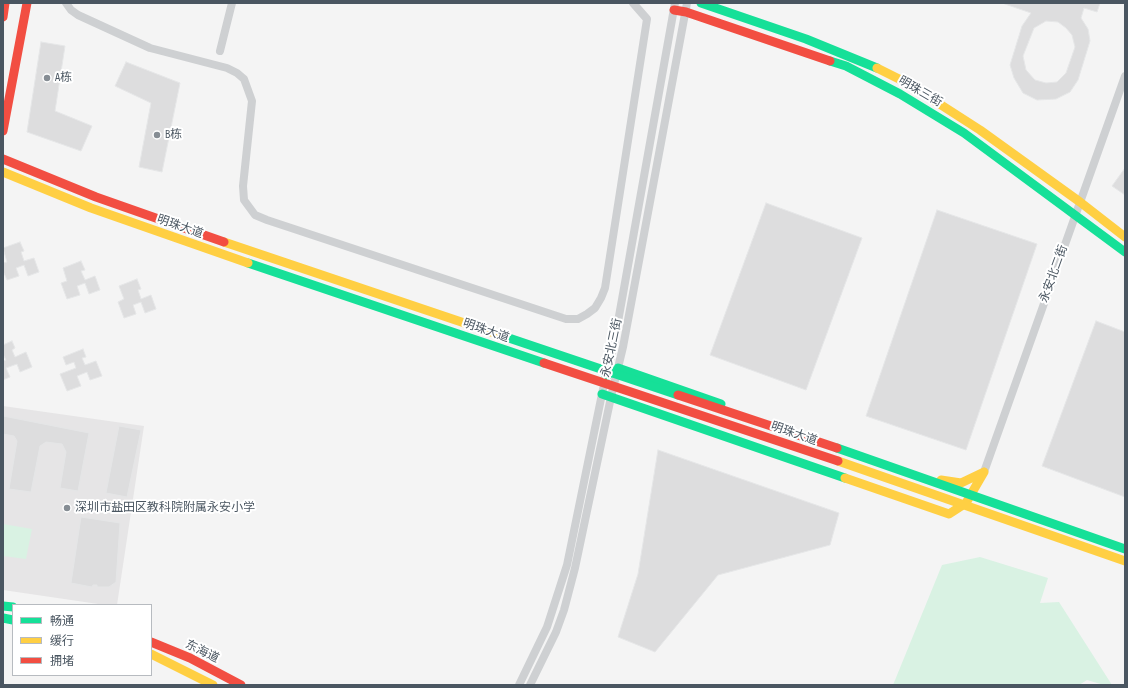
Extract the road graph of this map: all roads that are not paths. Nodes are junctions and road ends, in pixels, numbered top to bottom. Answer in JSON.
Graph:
{"nodes":[{"id":1,"x":6,"y":3,"type":"edge"},
{"id":2,"x":27,"y":3,"type":"edge"},
{"id":3,"x":66,"y":3,"type":"edge"},
{"id":4,"x":232,"y":3,"type":"edge"},
{"id":5,"x":633,"y":3,"type":"edge"},
{"id":6,"x":701,"y":3,"type":"edge"},
{"id":7,"x":674,"y":5,"type":"edge"},
{"id":8,"x":686,"y":7,"type":"edge"},
{"id":9,"x":3,"y":16,"type":"edge"},
{"id":10,"x":220,"y":50,"type":"dead end"},
{"id":11,"x":1125,"y":76,"type":"edge"},
{"id":12,"x":3,"y":131,"type":"edge"},
{"id":13,"x":3,"y":159,"type":"edge"},
{"id":14,"x":3,"y":172,"type":"edge"},
{"id":15,"x":1080,"y":202,"type":"junction"},
{"id":16,"x":1075,"y":215,"type":"junction"},
{"id":17,"x":1125,"y":237,"type":"edge"},
{"id":18,"x":1125,"y":252,"type":"edge"},
{"id":19,"x":618,"y":368,"type":"junction"},
{"id":20,"x":606,"y":376,"type":"junction"},
{"id":21,"x":606,"y":396,"type":"junction"},
{"id":22,"x":984,"y":472,"type":"junction"},
{"id":23,"x":1125,"y":549,"type":"edge"},
{"id":24,"x":1125,"y":561,"type":"edge"},
{"id":25,"x":152,"y":642,"type":"edge"},
{"id":26,"x":152,"y":654,"type":"edge"},
{"id":27,"x":213,"y":685,"type":"edge"},
{"id":28,"x":241,"y":685,"type":"edge"},
{"id":29,"x":520,"y":685,"type":"edge"},
{"id":30,"x":530,"y":685,"type":"edge"}],
"edges":[{"from":1,"to":9,"type":"street"},
{"from":2,"to":12,"type":"street"},
{"from":3,"to":5,"type":"street"},
{"from":4,"to":10,"type":"street"},
{"from":6,"to":15,"type":"street","name":"明珠三街"},
{"from":7,"to":8,"type":"street","name":"明珠三街"},
{"from":7,"to":20,"type":"street","name":"永安北三街"},
{"from":8,"to":16,"type":"street","name":"明珠三街"},
{"from":8,"to":19,"type":"street","name":"永安北三街"},
{"from":11,"to":15,"type":"street","name":"永安北二街"},
{"from":13,"to":23,"type":"street","name":"明珠大道","bridge":true},
{"from":14,"to":24,"type":"street","name":"明珠大道","bridge":true},
{"from":15,"to":16,"type":"street","name":"永安北二街"},
{"from":15,"to":17,"type":"street","name":"明珠三街"},
{"from":16,"to":18,"type":"street","name":"明珠三街"},
{"from":16,"to":22,"type":"street","name":"永安北二街"},
{"from":19,"to":20,"type":"street"},
{"from":19,"to":21,"type":"street","name":"永安北三街"},
{"from":19,"to":22,"type":"street","name":"明珠大道"},
{"from":20,"to":21,"type":"street","name":"永安北三街"},
{"from":21,"to":22,"type":"street","name":"明珠大道"},
{"from":21,"to":29,"type":"street","name":"永安北三街"},
{"from":21,"to":30,"type":"street","name":"永安北三街"},
{"from":25,"to":28,"type":"street","name":"东海道"},
{"from":26,"to":27,"type":"street","name":"东海道"}]}
